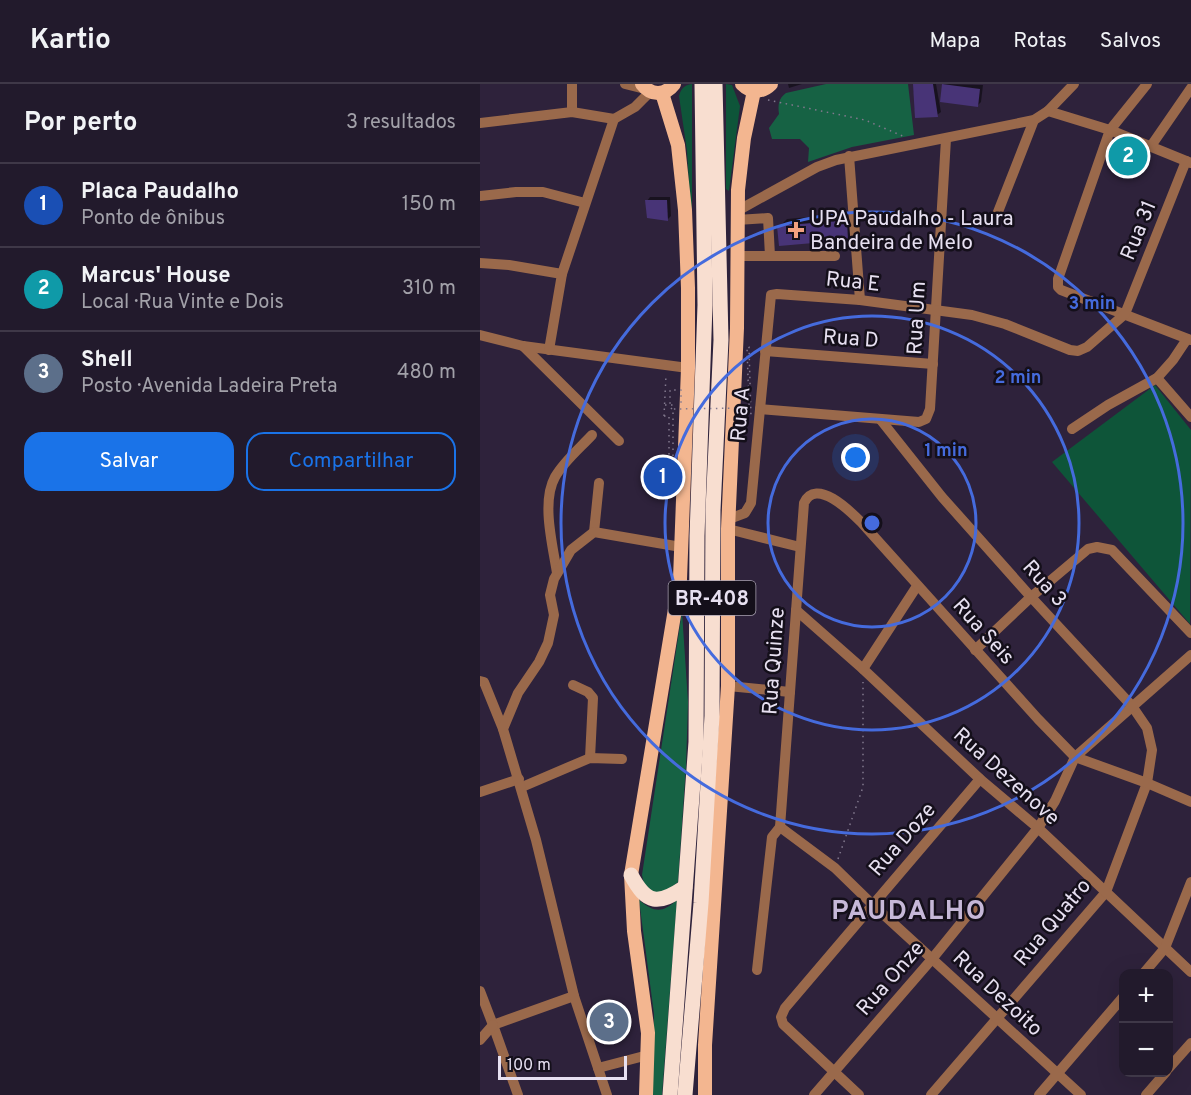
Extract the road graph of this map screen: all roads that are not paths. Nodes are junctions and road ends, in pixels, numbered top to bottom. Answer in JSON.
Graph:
{"nodes":[{"id":1,"x":572,"y":84,"type":"edge"},
{"id":2,"x":625,"y":84,"type":"edge"},
{"id":3,"x":674,"y":84,"type":"edge"},
{"id":4,"x":702,"y":84,"type":"edge"},
{"id":5,"x":715,"y":84,"type":"edge"},
{"id":6,"x":771,"y":84,"type":"edge"},
{"id":7,"x":1074,"y":84,"type":"edge"},
{"id":8,"x":1147,"y":84,"type":"edge"},
{"id":9,"x":1191,"y":86,"type":"edge"},
{"id":10,"x":650,"y":90,"type":"edge"},
{"id":11,"x":749,"y":91,"type":"edge"},
{"id":12,"x":709,"y":101,"type":"junction"},
{"id":13,"x":1048,"y":111,"type":"junction"},
{"id":14,"x":572,"y":112,"type":"junction"},
{"id":15,"x":614,"y":119,"type":"junction"},
{"id":16,"x":1034,"y":120,"type":"junction"},
{"id":17,"x":480,"y":123,"type":"edge"},
{"id":18,"x":1110,"y":130,"type":"junction"},
{"id":19,"x":946,"y":139,"type":"junction"},
{"id":20,"x":1151,"y":147,"type":"junction"},
{"id":21,"x":849,"y":156,"type":"junction"},
{"id":22,"x":1189,"y":162,"type":"edge"},
{"id":23,"x":480,"y":196,"type":"edge"},
{"id":24,"x":585,"y":203,"type":"junction"},
{"id":25,"x":737,"y":215,"type":"junction"},
{"id":26,"x":996,"y":217,"type":"dead end"},
{"id":27,"x":737,"y":256,"type":"junction"},
{"id":28,"x":770,"y":256,"type":"junction"},
{"id":29,"x":835,"y":256,"type":"dead end"},
{"id":30,"x":480,"y":263,"type":"edge"},
{"id":31,"x":562,"y":274,"type":"junction"},
{"id":32,"x":769,"y":299,"type":"joint"},
{"id":33,"x":860,"y":300,"type":"junction"},
{"id":34,"x":935,"y":310,"type":"junction"},
{"id":35,"x":1125,"y":314,"type":"junction"},
{"id":36,"x":480,"y":335,"type":"edge"},
{"id":37,"x":1189,"y":340,"type":"edge"},
{"id":38,"x":523,"y":346,"type":"junction"},
{"id":39,"x":549,"y":350,"type":"junction"},
{"id":40,"x":765,"y":351,"type":"junction"},
{"id":41,"x":933,"y":364,"type":"junction"},
{"id":42,"x":688,"y":368,"type":"junction"},
{"id":43,"x":1157,"y":378,"type":"junction"},
{"id":44,"x":760,"y":409,"type":"junction"},
{"id":45,"x":1191,"y":417,"type":"edge"},
{"id":46,"x":880,"y":419,"type":"junction"},
{"id":47,"x":1072,"y":429,"type":"dead end"},
{"id":48,"x":592,"y":435,"type":"dead end"},
{"id":49,"x":619,"y":441,"type":"dead end"},
{"id":50,"x":599,"y":483,"type":"dead end"},
{"id":51,"x":806,"y":499,"type":"joint"},
{"id":52,"x":729,"y":524,"type":"junction"},
{"id":53,"x":594,"y":532,"type":"junction"},
{"id":54,"x":681,"y":547,"type":"junction"},
{"id":55,"x":800,"y":547,"type":"junction"},
{"id":56,"x":557,"y":573,"type":"junction"},
{"id":57,"x":917,"y":586,"type":"junction"},
{"id":58,"x":1031,"y":597,"type":"junction"},
{"id":59,"x":796,"y":610,"type":"junction"},
{"id":60,"x":1191,"y":633,"type":"edge"},
{"id":61,"x":975,"y":650,"type":"junction"},
{"id":62,"x":1191,"y":655,"type":"edge"},
{"id":63,"x":863,"y":669,"type":"junction"},
{"id":64,"x":480,"y":671,"type":"edge"},
{"id":65,"x":482,"y":681,"type":"edge"},
{"id":66,"x":573,"y":685,"type":"dead end"},
{"id":67,"x":728,"y":686,"type":"junction"},
{"id":68,"x":790,"y":692,"type":"junction"},
{"id":69,"x":1132,"y":706,"type":"junction"},
{"id":70,"x":503,"y":729,"type":"junction"},
{"id":71,"x":1075,"y":757,"type":"junction"},
{"id":72,"x":590,"y":758,"type":"junction"},
{"id":73,"x":622,"y":759,"type":"dead end"},
{"id":74,"x":980,"y":779,"type":"junction"},
{"id":75,"x":520,"y":783,"type":"junction"},
{"id":76,"x":1147,"y":783,"type":"junction"},
{"id":77,"x":480,"y":792,"type":"edge"},
{"id":78,"x":1191,"y":802,"type":"edge"},
{"id":79,"x":780,"y":827,"type":"junction"},
{"id":80,"x":1038,"y":828,"type":"junction"},
{"id":81,"x":631,"y":875,"type":"junction"},
{"id":82,"x":1191,"y":882,"type":"edge"},
{"id":83,"x":685,"y":887,"type":"junction"},
{"id":84,"x":1106,"y":892,"type":"junction"},
{"id":85,"x":872,"y":904,"type":"junction"},
{"id":86,"x":1165,"y":948,"type":"junction"},
{"id":87,"x":932,"y":959,"type":"junction"},
{"id":88,"x":1147,"y":969,"type":"edge"},
{"id":89,"x":757,"y":970,"type":"dead end"},
{"id":90,"x":1191,"y":972,"type":"edge"},
{"id":91,"x":480,"y":991,"type":"edge"},
{"id":92,"x":574,"y":996,"type":"junction"},
{"id":93,"x":1119,"y":1002,"type":"edge"},
{"id":94,"x":996,"y":1018,"type":"junction"},
{"id":95,"x":493,"y":1025,"type":"junction"},
{"id":96,"x":480,"y":1040,"type":"edge"},
{"id":97,"x":1191,"y":1044,"type":"edge"},
{"id":98,"x":648,"y":1055,"type":"junction"},
{"id":99,"x":1173,"y":1064,"type":"edge"},
{"id":100,"x":598,"y":1068,"type":"junction"},
{"id":101,"x":834,"y":1072,"type":"junction"},
{"id":102,"x":1057,"y":1073,"type":"junction"},
{"id":103,"x":1162,"y":1077,"type":"edge"},
{"id":104,"x":518,"y":1095,"type":"edge"},
{"id":105,"x":607,"y":1095,"type":"edge"},
{"id":106,"x":646,"y":1095,"type":"edge"},
{"id":107,"x":670,"y":1095,"type":"edge"},
{"id":108,"x":685,"y":1095,"type":"edge"},
{"id":109,"x":705,"y":1095,"type":"edge"},
{"id":110,"x":814,"y":1095,"type":"edge"},
{"id":111,"x":858,"y":1095,"type":"edge"},
{"id":112,"x":931,"y":1095,"type":"edge"},
{"id":113,"x":1039,"y":1095,"type":"edge"},
{"id":114,"x":1081,"y":1095,"type":"edge"},
{"id":115,"x":1146,"y":1095,"type":"edge"}],
"edges":[{"from":1,"to":14,"type":"street"},
{"from":2,"to":10,"type":"street"},
{"from":3,"to":10,"type":"main road"},
{"from":4,"to":12,"type":"highway","number":"BR-408"},
{"from":5,"to":12,"type":"highway","number":"BR-408"},
{"from":6,"to":11,"type":"main road"},
{"from":7,"to":13,"type":"street"},
{"from":8,"to":18,"type":"street"},
{"from":9,"to":20,"type":"street"},
{"from":10,"to":15,"type":"street"},
{"from":10,"to":42,"type":"main road"},
{"from":11,"to":25,"type":"main road"},
{"from":12,"to":83,"type":"highway","number":"BR-408"},
{"from":12,"to":108,"type":"highway","number":"BR-408"},
{"from":13,"to":16,"type":"street"},
{"from":13,"to":18,"type":"street"},
{"from":14,"to":15,"type":"street"},
{"from":14,"to":17,"type":"street"},
{"from":15,"to":24,"type":"street"},
{"from":16,"to":19,"type":"street"},
{"from":16,"to":26,"type":"street"},
{"from":18,"to":20,"type":"street"},
{"from":18,"to":35,"type":"street"},
{"from":19,"to":21,"type":"street"},
{"from":19,"to":34,"type":"street","name":"Rua Um"},
{"from":20,"to":22,"type":"street"},
{"from":21,"to":25,"type":"street"},
{"from":21,"to":33,"type":"street"},
{"from":22,"to":35,"type":"street","name":"Rua 31"},
{"from":23,"to":24,"type":"street"},
{"from":24,"to":31,"type":"street"},
{"from":25,"to":27,"type":"main road"},
{"from":25,"to":28,"type":"street"},
{"from":27,"to":28,"type":"street"},
{"from":27,"to":52,"type":"main road"},
{"from":28,"to":29,"type":"street"},
{"from":30,"to":31,"type":"street"},
{"from":31,"to":39,"type":"street"},
{"from":32,"to":33,"type":"street","name":"Rua E"},
{"from":32,"to":40,"type":"street","name":"Rua A"},
{"from":33,"to":34,"type":"street","name":"Rua E"},
{"from":34,"to":35,"type":"street","name":"Rua E"},
{"from":34,"to":41,"type":"street","name":"Rua Um"},
{"from":35,"to":37,"type":"street"},
{"from":36,"to":38,"type":"street"},
{"from":37,"to":43,"type":"street"},
{"from":38,"to":39,"type":"street"},
{"from":38,"to":49,"type":"street"},
{"from":39,"to":42,"type":"street"},
{"from":40,"to":41,"type":"street","name":"Rua D"},
{"from":40,"to":44,"type":"street","name":"Rua A"},
{"from":41,"to":46,"type":"street","name":"Rua Um"},
{"from":42,"to":54,"type":"main road"},
{"from":43,"to":45,"type":"street"},
{"from":43,"to":47,"type":"street"},
{"from":44,"to":46,"type":"street"},
{"from":44,"to":52,"type":"street","name":"Rua A"},
{"from":46,"to":58,"type":"street","name":"Rua 3"},
{"from":48,"to":56,"type":"street"},
{"from":50,"to":53,"type":"street"},
{"from":51,"to":55,"type":"street","name":"Rua Quinze"},
{"from":51,"to":57,"type":"street","name":"Rua Seis"},
{"from":52,"to":55,"type":"street"},
{"from":52,"to":67,"type":"main road"},
{"from":53,"to":54,"type":"street"},
{"from":53,"to":56,"type":"street"},
{"from":54,"to":81,"type":"main road"},
{"from":55,"to":59,"type":"street","name":"Rua Quinze"},
{"from":56,"to":70,"type":"street"},
{"from":57,"to":61,"type":"street","name":"Rua Seis"},
{"from":57,"to":63,"type":"street"},
{"from":58,"to":60,"type":"street"},
{"from":58,"to":61,"type":"street"},
{"from":58,"to":69,"type":"street","name":"Rua 3"},
{"from":59,"to":63,"type":"street","name":"Rua Dezenove"},
{"from":59,"to":68,"type":"street","name":"Rua Quinze"},
{"from":61,"to":71,"type":"street","name":"Rua Seis"},
{"from":62,"to":69,"type":"street"},
{"from":63,"to":74,"type":"street","name":"Rua Dezenove"},
{"from":64,"to":65,"type":"street"},
{"from":65,"to":70,"type":"street"},
{"from":66,"to":72,"type":"street"},
{"from":67,"to":68,"type":"street"},
{"from":67,"to":109,"type":"main road"},
{"from":68,"to":79,"type":"street","name":"Rua Quinze"},
{"from":69,"to":71,"type":"street"},
{"from":69,"to":76,"type":"street","name":"Rua 3"},
{"from":70,"to":75,"type":"street"},
{"from":71,"to":76,"type":"street","name":"Rua Seis"},
{"from":71,"to":80,"type":"street","name":"Rua Onze"},
{"from":72,"to":73,"type":"street"},
{"from":72,"to":75,"type":"street"},
{"from":74,"to":80,"type":"street","name":"Rua Dezenove"},
{"from":74,"to":85,"type":"street","name":"Rua Doze"},
{"from":75,"to":77,"type":"street"},
{"from":75,"to":92,"type":"street"},
{"from":76,"to":78,"type":"street","name":"Rua Seis"},
{"from":76,"to":84,"type":"street","name":"Rua Quatro"},
{"from":79,"to":85,"type":"street","name":"Rua Dezoito"},
{"from":79,"to":89,"type":"street","name":"Rua Quinze"},
{"from":80,"to":84,"type":"street","name":"Rua Dezenove"},
{"from":80,"to":87,"type":"street","name":"Rua Onze"},
{"from":81,"to":83,"type":"highway"},
{"from":81,"to":98,"type":"main road"},
{"from":82,"to":86,"type":"street"},
{"from":83,"to":107,"type":"highway","number":"BR-408"},
{"from":84,"to":86,"type":"street","name":"Rua Dezenove"},
{"from":84,"to":94,"type":"street","name":"Rua Quatro"},
{"from":85,"to":87,"type":"street","name":"Rua Dezoito"},
{"from":85,"to":101,"type":"street","name":"Rua Doze"},
{"from":86,"to":88,"type":"street"},
{"from":86,"to":90,"type":"street","name":"Rua Dezenove"},
{"from":87,"to":94,"type":"street","name":"Rua Dezoito"},
{"from":87,"to":101,"type":"street","name":"Rua Onze"},
{"from":91,"to":95,"type":"street"},
{"from":92,"to":95,"type":"street"},
{"from":92,"to":100,"type":"street"},
{"from":93,"to":102,"type":"street"},
{"from":94,"to":102,"type":"street","name":"Rua Dezoito"},
{"from":94,"to":112,"type":"street","name":"Rua Quatro"},
{"from":95,"to":96,"type":"street"},
{"from":95,"to":104,"type":"street"},
{"from":97,"to":99,"type":"street"},
{"from":98,"to":100,"type":"street"},
{"from":98,"to":106,"type":"main road"},
{"from":100,"to":105,"type":"street"},
{"from":101,"to":110,"type":"street","name":"Rua Onze"},
{"from":101,"to":111,"type":"street"},
{"from":102,"to":113,"type":"street"},
{"from":102,"to":114,"type":"street","name":"Rua Dezoito"},
{"from":103,"to":115,"type":"street"}]}
